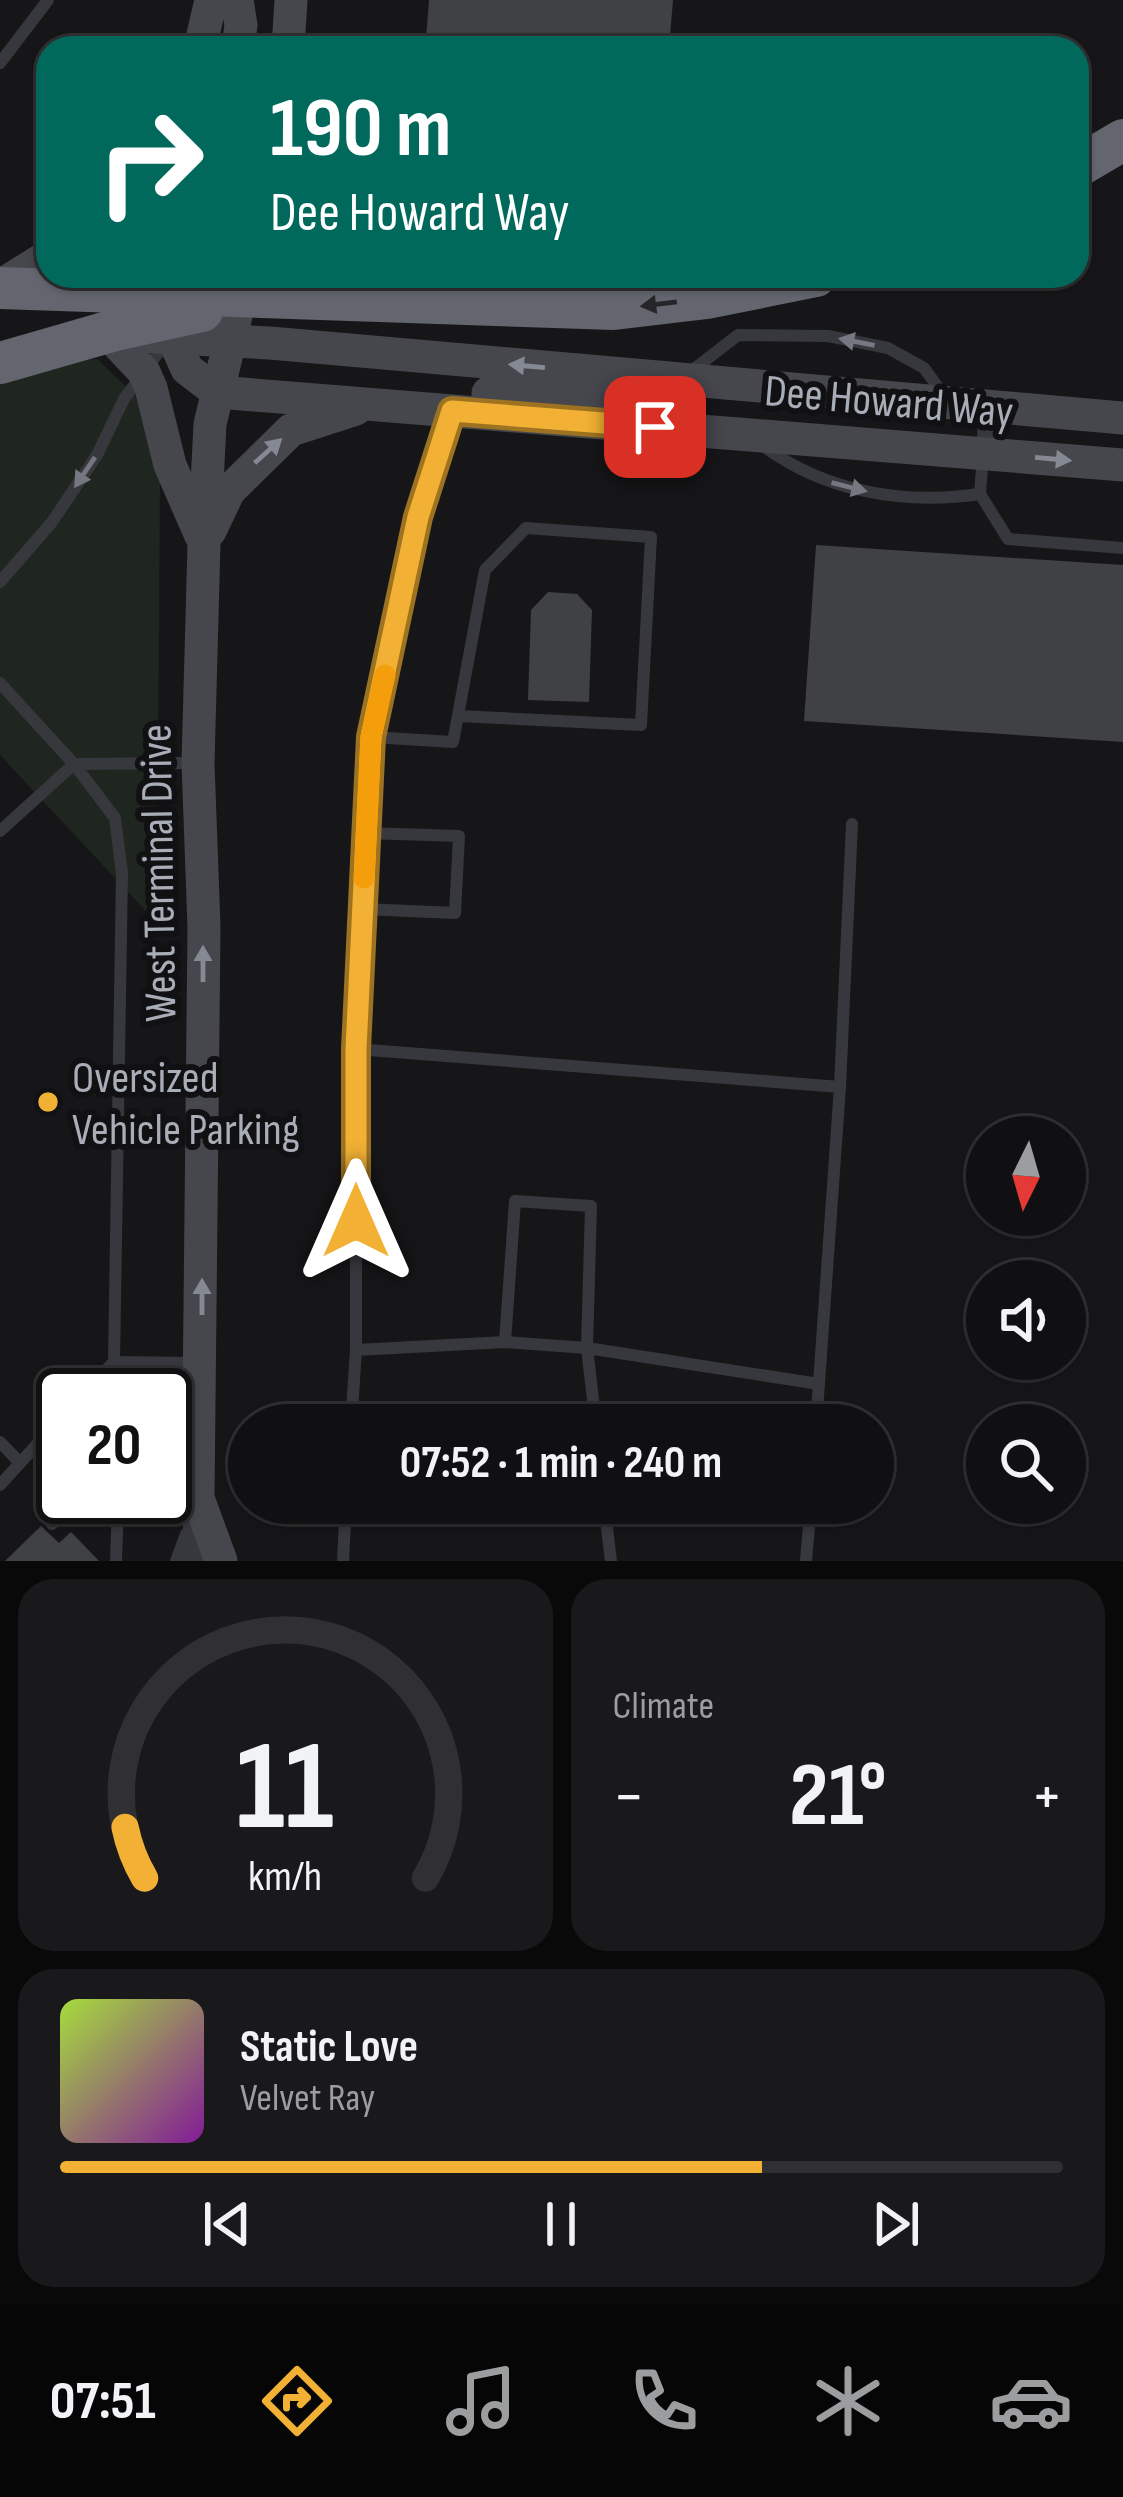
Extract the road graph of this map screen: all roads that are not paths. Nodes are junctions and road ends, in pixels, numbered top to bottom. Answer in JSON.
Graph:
{"nodes":[{"id":1,"x":48,"y":0,"type":"edge"},
{"id":2,"x":211,"y":0,"type":"edge"},
{"id":3,"x":237,"y":0,"type":"edge"},
{"id":4,"x":291,"y":0,"type":"edge"},
{"id":5,"x":203,"y":36,"type":"edge"},
{"id":6,"x":240,"y":36,"type":"edge"},
{"id":7,"x":289,"y":36,"type":"edge"},
{"id":8,"x":0,"y":46,"type":"edge"},
{"id":9,"x":16,"y":46,"type":"junction"},
{"id":10,"x":0,"y":63,"type":"edge"},
{"id":11,"x":1123,"y":140,"type":"edge"},
{"id":12,"x":1089,"y":160,"type":"edge"},
{"id":13,"x":36,"y":264,"type":"edge"},
{"id":14,"x":36,"y":286,"type":"edge"},
{"id":15,"x":0,"y":287,"type":"edge"},
{"id":16,"x":185,"y":288,"type":"edge"},
{"id":17,"x":254,"y":288,"type":"edge"},
{"id":18,"x":267,"y":288,"type":"edge"},
{"id":19,"x":278,"y":288,"type":"edge"},
{"id":20,"x":337,"y":288,"type":"edge"},
{"id":21,"x":757,"y":288,"type":"edge"},
{"id":22,"x":172,"y":335,"type":"junction"},
{"id":23,"x":111,"y":337,"type":"junction"},
{"id":24,"x":0,"y":339,"type":"edge"},
{"id":25,"x":230,"y":340,"type":"junction"},
{"id":26,"x":382,"y":353,"type":"junction"},
{"id":27,"x":0,"y":363,"type":"edge"},
{"id":28,"x":144,"y":372,"type":"junction"},
{"id":29,"x":679,"y":380,"type":"junction"},
{"id":30,"x":217,"y":392,"type":"junction"},
{"id":31,"x":370,"y":404,"type":"junction"},
{"id":32,"x":950,"y":404,"type":"junction"},
{"id":33,"x":991,"y":407,"type":"junction"},
{"id":34,"x":452,"y":411,"type":"junction"},
{"id":35,"x":1123,"y":418,"type":"edge"},
{"id":36,"x":746,"y":434,"type":"junction"},
{"id":37,"x":986,"y":453,"type":"junction"},
{"id":38,"x":1123,"y":464,"type":"edge"},
{"id":39,"x":980,"y":494,"type":"junction"},
{"id":40,"x":204,"y":544,"type":"junction"},
{"id":41,"x":1123,"y":548,"type":"edge"},
{"id":42,"x":0,"y":582,"type":"edge"},
{"id":43,"x":0,"y":683,"type":"edge"},
{"id":44,"x":458,"y":716,"type":"junction"},
{"id":45,"x":371,"y":737,"type":"junction"},
{"id":46,"x":198,"y":763,"type":"junction"},
{"id":47,"x":74,"y":764,"type":"junction"},
{"id":48,"x":853,"y":824,"type":"dead end"},
{"id":49,"x":0,"y":831,"type":"edge"},
{"id":50,"x":366,"y":833,"type":"junction"},
{"id":51,"x":362,"y":909,"type":"junction"},
{"id":52,"x":356,"y":1049,"type":"junction"},
{"id":53,"x":840,"y":1087,"type":"junction"},
{"id":54,"x":506,"y":1342,"type":"junction"},
{"id":55,"x":587,"y":1348,"type":"junction"},
{"id":56,"x":356,"y":1350,"type":"junction"},
{"id":57,"x":114,"y":1362,"type":"junction"},
{"id":58,"x":202,"y":1363,"type":"junction"},
{"id":59,"x":108,"y":1368,"type":"edge"},
{"id":60,"x":819,"y":1384,"type":"junction"},
{"id":61,"x":352,"y":1404,"type":"edge"},
{"id":62,"x":594,"y":1404,"type":"edge"},
{"id":63,"x":818,"y":1404,"type":"edge"},
{"id":64,"x":0,"y":1442,"type":"edge"},
{"id":65,"x":36,"y":1444,"type":"edge"},
{"id":66,"x":19,"y":1462,"type":"junction"},
{"id":67,"x":0,"y":1485,"type":"edge"},
{"id":68,"x":198,"y":1498,"type":"junction"},
{"id":69,"x":117,"y":1524,"type":"edge"},
{"id":70,"x":345,"y":1524,"type":"edge"},
{"id":71,"x":606,"y":1524,"type":"edge"},
{"id":72,"x":809,"y":1524,"type":"edge"},
{"id":73,"x":116,"y":1561,"type":"edge"},
{"id":74,"x":176,"y":1561,"type":"edge"},
{"id":75,"x":192,"y":1561,"type":"edge"},
{"id":76,"x":224,"y":1561,"type":"edge"},
{"id":77,"x":343,"y":1561,"type":"edge"},
{"id":78,"x":610,"y":1561,"type":"edge"},
{"id":79,"x":806,"y":1561,"type":"edge"}],
"edges":[{"from":1,"to":9,"type":"lane"},
{"from":2,"to":5,"type":"main road"},
{"from":3,"to":6,"type":"main road"},
{"from":4,"to":7,"type":"main road"},
{"from":8,"to":9,"type":"lane"},
{"from":9,"to":10,"type":"lane"},
{"from":11,"to":12,"type":"highway"},
{"from":13,"to":15,"type":"main road"},
{"from":14,"to":15,"type":"highway","bridge":true},
{"from":16,"to":22,"type":"main road"},
{"from":17,"to":27,"type":"highway","bridge":true},
{"from":18,"to":25,"type":"main road","name":"West Terminal Drive"},
{"from":19,"to":26,"type":"main road"},
{"from":21,"to":20,"type":"highway","one_way":true,"bridge":true},
{"from":22,"to":23,"type":"main road","name":"Dee Howard Way"},
{"from":22,"to":25,"type":"main road","name":"Dee Howard Way"},
{"from":22,"to":28,"type":"lane"},
{"from":22,"to":30,"type":"main road"},
{"from":23,"to":24,"type":"main road","name":"Dee Howard Way"},
{"from":23,"to":28,"type":"main road"},
{"from":25,"to":26,"type":"main road","name":"Dee Howard Way"},
{"from":25,"to":30,"type":"main road","name":"West Terminal Drive"},
{"from":29,"to":26,"type":"main road","name":"Dee Howard Way","one_way":true},
{"from":28,"to":40,"type":"main road"},
{"from":28,"to":42,"type":"lane","one_way":true},
{"from":29,"to":32,"type":"main road","name":"Dee Howard Way"},
{"from":32,"to":29,"type":"lane","one_way":true},
{"from":29,"to":34,"type":"main road"},
{"from":30,"to":31,"type":"main road","name":"Dee Howard Way"},
{"from":30,"to":40,"type":"main road","name":"West Terminal Drive"},
{"from":31,"to":34,"type":"main road","name":"Dee Howard Way"},
{"from":40,"to":31,"type":"main road","one_way":true},
{"from":32,"to":33,"type":"main road","name":"Dee Howard Way"},
{"from":33,"to":35,"type":"main road","name":"Dee Howard Way"},
{"from":33,"to":37,"type":"street"},
{"from":34,"to":36,"type":"main road","name":"Dee Howard Way"},
{"from":34,"to":45,"type":"lane"},
{"from":36,"to":37,"type":"main road","name":"Dee Howard Way"},
{"from":36,"to":39,"type":"lane","one_way":true},
{"from":37,"to":38,"type":"main road","name":"Dee Howard Way","one_way":true},
{"from":37,"to":39,"type":"lane"},
{"from":39,"to":41,"type":"lane"},
{"from":40,"to":46,"type":"main road","name":"West Terminal Drive"},
{"from":43,"to":47,"type":"lane"},
{"from":44,"to":44,"type":"lane"},
{"from":44,"to":45,"type":"lane"},
{"from":45,"to":50,"type":"lane"},
{"from":46,"to":47,"type":"lane"},
{"from":58,"to":46,"type":"main road","name":"West Terminal Drive","one_way":true},
{"from":47,"to":49,"type":"lane"},
{"from":47,"to":57,"type":"lane"},
{"from":48,"to":53,"type":"lane"},
{"from":50,"to":51,"type":"lane"},
{"from":50,"to":51,"type":"lane"},
{"from":51,"to":52,"type":"lane"},
{"from":52,"to":53,"type":"lane"},
{"from":52,"to":56,"type":"lane"},
{"from":53,"to":60,"type":"lane"},
{"from":54,"to":55,"type":"lane"},
{"from":54,"to":55,"type":"lane"},
{"from":54,"to":56,"type":"lane"},
{"from":55,"to":60,"type":"lane"},
{"from":55,"to":62,"type":"lane"},
{"from":56,"to":61,"type":"lane"},
{"from":57,"to":58,"type":"lane"},
{"from":57,"to":59,"type":"lane"},
{"from":58,"to":68,"type":"main road","name":"West Terminal Drive"},
{"from":60,"to":63,"type":"lane"},
{"from":64,"to":66,"type":"lane"},
{"from":65,"to":66,"type":"lane"},
{"from":66,"to":67,"type":"lane"},
{"from":68,"to":74,"type":"lane"},
{"from":68,"to":75,"type":"street"},
{"from":68,"to":76,"type":"main road"},
{"from":69,"to":73,"type":"lane"},
{"from":70,"to":77,"type":"lane"},
{"from":71,"to":78,"type":"lane"},
{"from":72,"to":79,"type":"lane"}]}
